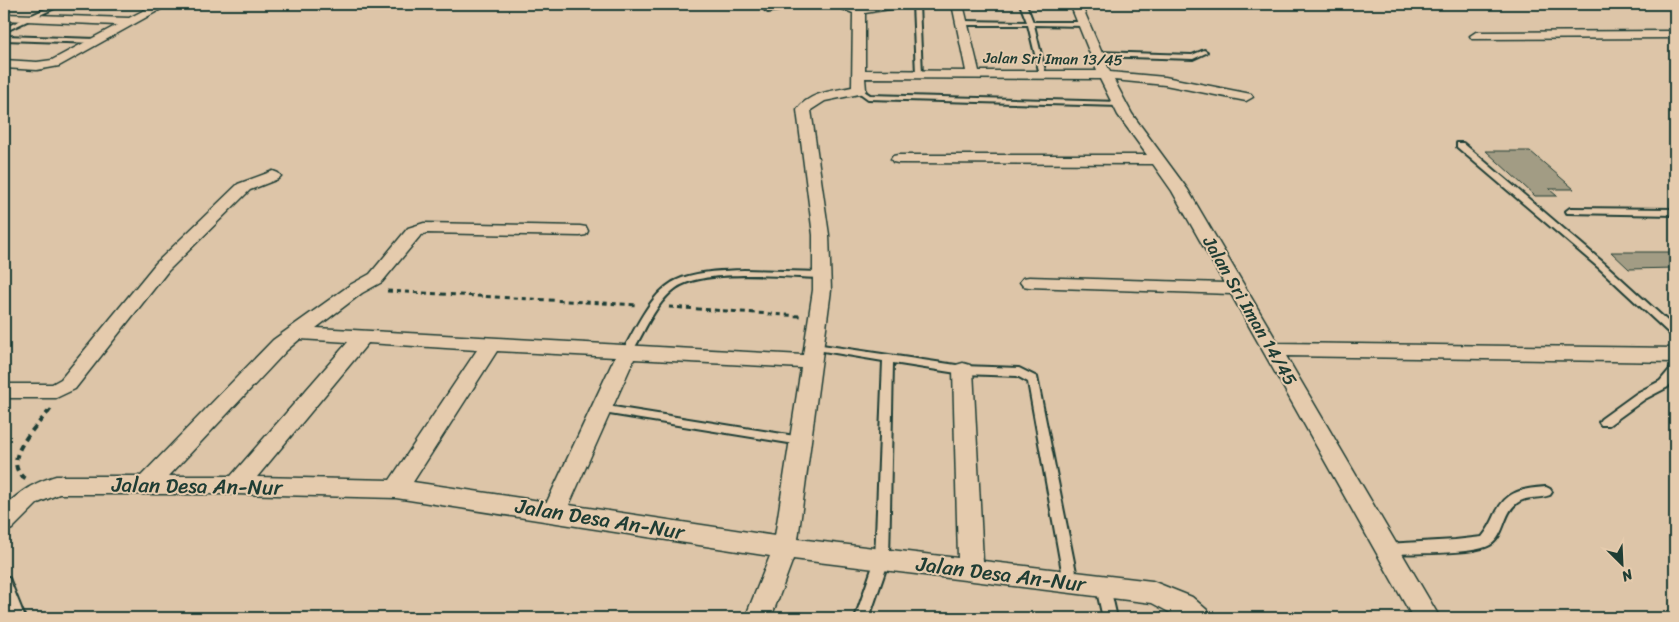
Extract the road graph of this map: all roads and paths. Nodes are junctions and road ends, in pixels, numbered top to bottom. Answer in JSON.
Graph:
{"nodes":[{"id":1,"x":60,"y":4,"type":"edge"},
{"id":2,"x":164,"y":4,"type":"edge"},
{"id":3,"x":809,"y":4,"type":"edge"},
{"id":4,"x":839,"y":4,"type":"edge"},
{"id":5,"x":902,"y":4,"type":"edge"},
{"id":6,"x":916,"y":4,"type":"edge"},
{"id":7,"x":958,"y":4,"type":"edge"},
{"id":8,"x":1023,"y":4,"type":"edge"},
{"id":9,"x":1076,"y":4,"type":"edge"},
{"id":10,"x":768,"y":10,"type":"dead end"},
{"id":11,"x":859,"y":11,"type":"junction"},
{"id":12,"x":4,"y":17,"type":"edge"},
{"id":13,"x":30,"y":18,"type":"junction"},
{"id":14,"x":130,"y":22,"type":"junction"},
{"id":15,"x":962,"y":23,"type":"junction"},
{"id":16,"x":1031,"y":24,"type":"junction"},
{"id":17,"x":1084,"y":24,"type":"junction"},
{"id":18,"x":4,"y":30,"type":"edge"},
{"id":19,"x":1675,"y":35,"type":"edge"},
{"id":20,"x":1476,"y":36,"type":"dead end"},
{"id":21,"x":4,"y":38,"type":"edge"},
{"id":22,"x":96,"y":41,"type":"junction"},
{"id":23,"x":1204,"y":52,"type":"dead end"},
{"id":24,"x":1097,"y":54,"type":"junction"},
{"id":25,"x":4,"y":64,"type":"edge"},
{"id":26,"x":919,"y":74,"type":"junction"},
{"id":27,"x":973,"y":74,"type":"junction"},
{"id":28,"x":1043,"y":75,"type":"junction"},
{"id":29,"x":1106,"y":75,"type":"junction"},
{"id":30,"x":858,"y":82,"type":"junction"},
{"id":31,"x":1246,"y":97,"type":"dead end"},
{"id":32,"x":1120,"y":104,"type":"junction"},
{"id":33,"x":1460,"y":145,"type":"dead end"},
{"id":34,"x":898,"y":159,"type":"dead end"},
{"id":35,"x":1157,"y":159,"type":"junction"},
{"id":36,"x":273,"y":176,"type":"dead end"},
{"id":37,"x":1570,"y":211,"type":"dead end"},
{"id":38,"x":1675,"y":212,"type":"edge"},
{"id":39,"x":580,"y":231,"type":"dead end"},
{"id":40,"x":821,"y":275,"type":"junction"},
{"id":41,"x":1029,"y":282,"type":"dead end"},
{"id":42,"x":356,"y":289,"type":"junction"},
{"id":43,"x":1238,"y":289,"type":"junction"},
{"id":44,"x":655,"y":306,"type":"junction"},
{"id":45,"x":818,"y":317,"type":"junction"},
{"id":46,"x":296,"y":333,"type":"junction"},
{"id":47,"x":1675,"y":334,"type":"edge"},
{"id":48,"x":363,"y":337,"type":"junction"},
{"id":49,"x":491,"y":344,"type":"junction"},
{"id":50,"x":1271,"y":349,"type":"junction"},
{"id":51,"x":626,"y":352,"type":"junction"},
{"id":52,"x":814,"y":355,"type":"junction"},
{"id":53,"x":1675,"y":355,"type":"edge"},
{"id":54,"x":888,"y":360,"type":"junction"},
{"id":55,"x":963,"y":370,"type":"junction"},
{"id":56,"x":1675,"y":372,"type":"edge"},
{"id":57,"x":4,"y":391,"type":"edge"},
{"id":58,"x":56,"y":391,"type":"junction"},
{"id":59,"x":600,"y":409,"type":"junction"},
{"id":60,"x":1605,"y":422,"type":"dead end"},
{"id":61,"x":801,"y":441,"type":"junction"},
{"id":62,"x":146,"y":486,"type":"junction"},
{"id":63,"x":237,"y":486,"type":"junction"},
{"id":64,"x":42,"y":490,"type":"junction"},
{"id":65,"x":396,"y":490,"type":"junction"},
{"id":66,"x":1546,"y":492,"type":"dead end"},
{"id":67,"x":554,"y":512,"type":"junction"},
{"id":68,"x":4,"y":522,"type":"edge"},
{"id":69,"x":785,"y":548,"type":"junction"},
{"id":70,"x":1386,"y":549,"type":"junction"},
{"id":71,"x":882,"y":560,"type":"junction"},
{"id":72,"x":971,"y":571,"type":"junction"},
{"id":73,"x":4,"y":582,"type":"edge"},
{"id":74,"x":1071,"y":582,"type":"junction"},
{"id":75,"x":1103,"y":587,"type":"junction"},
{"id":76,"x":18,"y":618,"type":"edge"},
{"id":77,"x":758,"y":618,"type":"edge"},
{"id":78,"x":862,"y":618,"type":"edge"},
{"id":79,"x":1110,"y":618,"type":"edge"},
{"id":80,"x":1198,"y":618,"type":"edge"},
{"id":81,"x":1427,"y":618,"type":"edge"}],
"edges":[{"from":1,"to":13,"type":"lane"},
{"from":2,"to":14,"type":"street"},
{"from":3,"to":10,"type":"lane"},
{"from":4,"to":11,"type":"street"},
{"from":5,"to":11,"type":"street"},
{"from":6,"to":26,"type":"lane"},
{"from":7,"to":15,"type":"street"},
{"from":8,"to":16,"type":"lane"},
{"from":9,"to":17,"type":"street","name":"Jalan Sri Iman 14/45"},
{"from":11,"to":30,"type":"street"},
{"from":12,"to":13,"type":"street"},
{"from":13,"to":14,"type":"street"},
{"from":13,"to":18,"type":"lane"},
{"from":14,"to":22,"type":"street"},
{"from":15,"to":16,"type":"lane"},
{"from":15,"to":27,"type":"street"},
{"from":16,"to":17,"type":"lane"},
{"from":16,"to":28,"type":"lane"},
{"from":17,"to":24,"type":"street","name":"Jalan Sri Iman 14/45"},
{"from":19,"to":20,"type":"street"},
{"from":21,"to":22,"type":"lane"},
{"from":22,"to":25,"type":"street"},
{"from":23,"to":24,"type":"lane"},
{"from":24,"to":29,"type":"street","name":"Jalan Sri Iman 14/45"},
{"from":26,"to":27,"type":"street","name":"Jalan Sri Iman 13/45"},
{"from":26,"to":30,"type":"street","name":"Jalan Sri Iman 13/45"},
{"from":27,"to":28,"type":"street","name":"Jalan Sri Iman 13/45"},
{"from":28,"to":29,"type":"street","name":"Jalan Sri Iman 13/45"},
{"from":29,"to":31,"type":"street","name":"Jalan Sri Iman 13/45"},
{"from":29,"to":32,"type":"street","name":"Jalan Sri Iman 14/45"},
{"from":30,"to":32,"type":"lane"},
{"from":30,"to":40,"type":"street"},
{"from":32,"to":35,"type":"street","name":"Jalan Sri Iman 14/45"},
{"from":33,"to":47,"type":"lane"},
{"from":34,"to":35,"type":"street"},
{"from":35,"to":43,"type":"street","name":"Jalan Sri Iman 14/45"},
{"from":36,"to":58,"type":"street"},
{"from":37,"to":38,"type":"lane"},
{"from":39,"to":42,"type":"street"},
{"from":40,"to":44,"type":"lane"},
{"from":40,"to":45,"type":"street"},
{"from":41,"to":43,"type":"street"},
{"from":42,"to":44,"type":"path"},
{"from":42,"to":46,"type":"street"},
{"from":43,"to":50,"type":"street","name":"Jalan Sri Iman 14/45"},
{"from":44,"to":45,"type":"path"},
{"from":44,"to":51,"type":"lane"},
{"from":45,"to":52,"type":"street"},
{"from":46,"to":48,"type":"street"},
{"from":46,"to":62,"type":"street"},
{"from":48,"to":49,"type":"street"},
{"from":48,"to":63,"type":"street"},
{"from":49,"to":51,"type":"street"},
{"from":49,"to":65,"type":"street"},
{"from":50,"to":53,"type":"street"},
{"from":50,"to":70,"type":"street","name":"Jalan Sri Iman 14/45"},
{"from":51,"to":52,"type":"street"},
{"from":51,"to":59,"type":"street"},
{"from":52,"to":54,"type":"lane"},
{"from":52,"to":61,"type":"street"},
{"from":54,"to":55,"type":"lane"},
{"from":54,"to":71,"type":"lane"},
{"from":55,"to":72,"type":"street"},
{"from":55,"to":74,"type":"lane"},
{"from":56,"to":60,"type":"lane"},
{"from":57,"to":58,"type":"street"},
{"from":58,"to":64,"type":"path"},
{"from":59,"to":61,"type":"lane"},
{"from":59,"to":67,"type":"street"},
{"from":61,"to":69,"type":"street"},
{"from":62,"to":63,"type":"street","name":"Jalan Desa An-Nur"},
{"from":62,"to":64,"type":"street","name":"Jalan Desa An-Nur"},
{"from":63,"to":65,"type":"street","name":"Jalan Desa An-Nur"},
{"from":64,"to":68,"type":"street","name":"Jalan Desa An-Nur"},
{"from":65,"to":67,"type":"street","name":"Jalan Desa An-Nur"},
{"from":66,"to":70,"type":"lane"},
{"from":67,"to":69,"type":"street","name":"Jalan Desa An-Nur"},
{"from":69,"to":71,"type":"street","name":"Jalan Desa An-Nur"},
{"from":69,"to":77,"type":"street"},
{"from":70,"to":81,"type":"street","name":"Jalan Sri Iman 14/45"},
{"from":71,"to":72,"type":"street","name":"Jalan Desa An-Nur"},
{"from":71,"to":78,"type":"lane"},
{"from":72,"to":74,"type":"street","name":"Jalan Desa An-Nur"},
{"from":73,"to":76,"type":"lane"},
{"from":74,"to":75,"type":"street","name":"Jalan Desa An-Nur"},
{"from":75,"to":79,"type":"lane"},
{"from":75,"to":80,"type":"street","name":"Jalan Desa An-Nur"}]}
